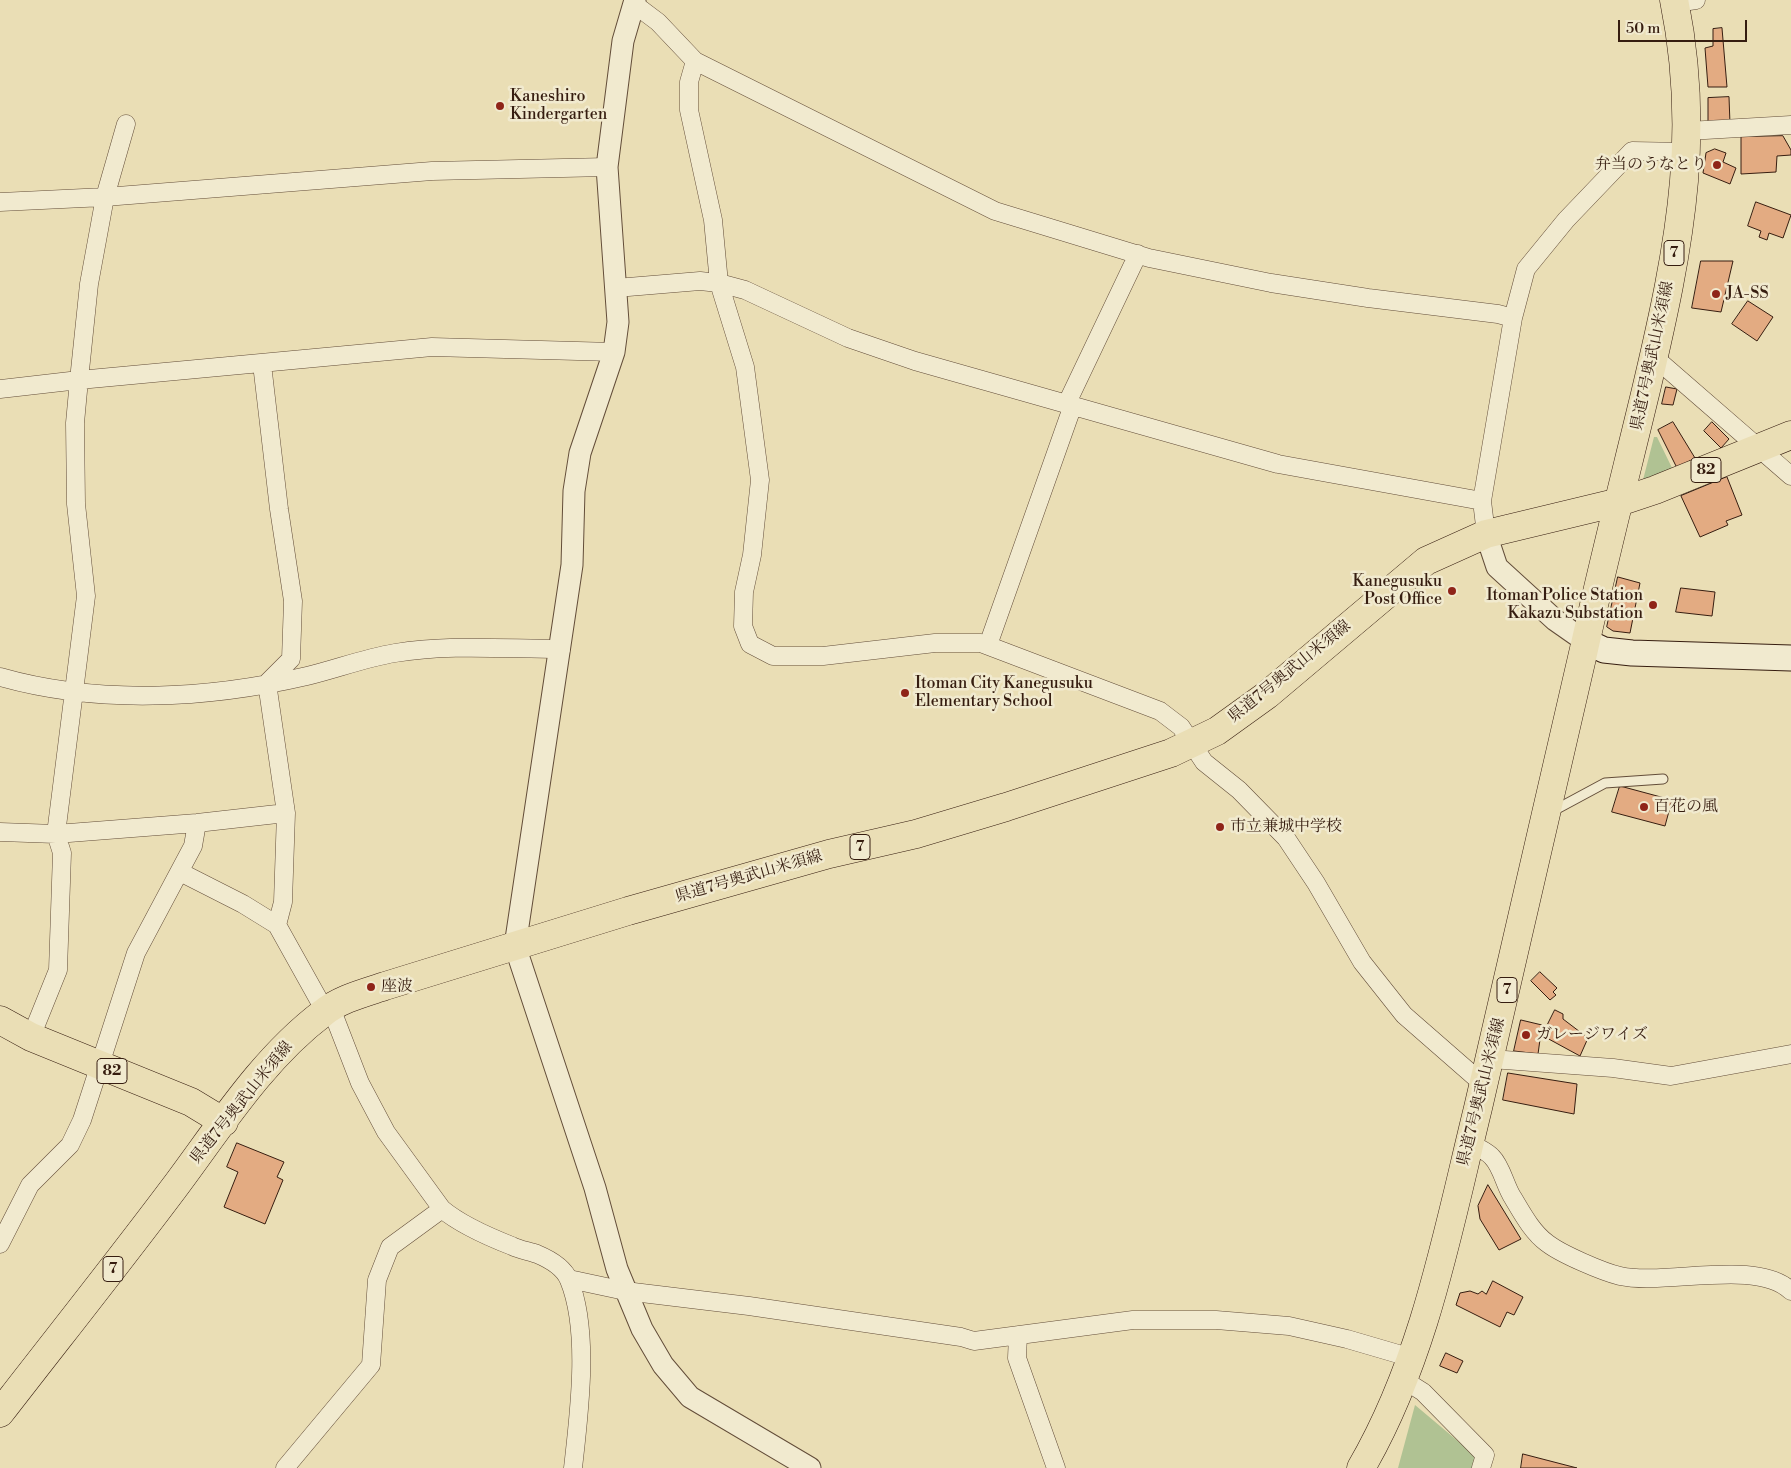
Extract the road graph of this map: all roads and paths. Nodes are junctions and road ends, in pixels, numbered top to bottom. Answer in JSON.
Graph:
{"nodes":[{"id":1,"x":1682,"y":1,"type":"edge"},
{"id":2,"x":634,"y":2,"type":"edge"},
{"id":3,"x":695,"y":62,"type":"junction"},
{"id":4,"x":126,"y":124,"type":"dead end"},
{"id":5,"x":1791,"y":125,"type":"edge"},
{"id":6,"x":1687,"y":141,"type":"junction"},
{"id":7,"x":607,"y":167,"type":"junction"},
{"id":8,"x":105,"y":197,"type":"junction"},
{"id":9,"x":0,"y":202,"type":"edge"},
{"id":10,"x":1138,"y":254,"type":"junction"},
{"id":11,"x":719,"y":283,"type":"junction"},
{"id":12,"x":616,"y":288,"type":"junction"},
{"id":13,"x":1513,"y":318,"type":"junction"},
{"id":14,"x":614,"y":352,"type":"junction"},
{"id":15,"x":1654,"y":357,"type":"junction"},
{"id":16,"x":262,"y":364,"type":"junction"},
{"id":17,"x":79,"y":380,"type":"junction"},
{"id":18,"x":0,"y":389,"type":"edge"},
{"id":19,"x":1070,"y":404,"type":"junction"},
{"id":20,"x":1791,"y":435,"type":"edge"},
{"id":21,"x":1760,"y":449,"type":"junction"},
{"id":22,"x":1791,"y":476,"type":"edge"},
{"id":23,"x":1482,"y":502,"type":"junction"},
{"id":24,"x":1619,"y":502,"type":"junction"},
{"id":25,"x":1486,"y":534,"type":"junction"},
{"id":26,"x":1585,"y":641,"type":"junction"},
{"id":27,"x":988,"y":645,"type":"junction"},
{"id":28,"x":561,"y":649,"type":"junction"},
{"id":29,"x":1791,"y":658,"type":"edge"},
{"id":30,"x":0,"y":677,"type":"edge"},
{"id":31,"x":267,"y":683,"type":"junction"},
{"id":32,"x":73,"y":693,"type":"junction"},
{"id":33,"x":1190,"y":744,"type":"junction"},
{"id":34,"x":1663,"y":779,"type":"dead end"},
{"id":35,"x":286,"y":813,"type":"junction"},
{"id":36,"x":1546,"y":815,"type":"junction"},
{"id":37,"x":197,"y":823,"type":"junction"},
{"id":38,"x":0,"y":832,"type":"edge"},
{"id":39,"x":56,"y":834,"type":"junction"},
{"id":40,"x":180,"y":872,"type":"junction"},
{"id":41,"x":277,"y":925,"type":"junction"},
{"id":42,"x":515,"y":946,"type":"junction"},
{"id":43,"x":328,"y":1009,"type":"junction"},
{"id":44,"x":0,"y":1020,"type":"edge"},
{"id":45,"x":31,"y":1037,"type":"junction"},
{"id":46,"x":1791,"y":1054,"type":"edge"},
{"id":47,"x":100,"y":1066,"type":"junction"},
{"id":48,"x":1487,"y":1072,"type":"junction"},
{"id":49,"x":224,"y":1122,"type":"junction"},
{"id":50,"x":1470,"y":1143,"type":"junction"},
{"id":51,"x":442,"y":1209,"type":"junction"},
{"id":52,"x":0,"y":1244,"type":"edge"},
{"id":53,"x":568,"y":1279,"type":"junction"},
{"id":54,"x":625,"y":1291,"type":"junction"},
{"id":55,"x":1791,"y":1291,"type":"edge"},
{"id":56,"x":1018,"y":1335,"type":"junction"},
{"id":57,"x":1408,"y":1369,"type":"junction"},
{"id":58,"x":0,"y":1413,"type":"edge"},
{"id":59,"x":285,"y":1468,"type":"edge"},
{"id":60,"x":573,"y":1468,"type":"edge"},
{"id":61,"x":810,"y":1468,"type":"edge"},
{"id":62,"x":1056,"y":1468,"type":"edge"},
{"id":63,"x":1361,"y":1468,"type":"edge"},
{"id":64,"x":1481,"y":1468,"type":"edge"}],
"edges":[{"from":1,"to":6,"type":"main road","name":"県道7号奥武山米須線","number":"7"},
{"from":2,"to":3,"type":"street"},
{"from":2,"to":7,"type":"street"},
{"from":3,"to":10,"type":"street"},
{"from":3,"to":11,"type":"street"},
{"from":4,"to":8,"type":"street"},
{"from":5,"to":6,"type":"street"},
{"from":6,"to":13,"type":"street"},
{"from":6,"to":15,"type":"main road","name":"県道7号奥武山米須線","number":"7"},
{"from":7,"to":8,"type":"street"},
{"from":7,"to":12,"type":"street"},
{"from":8,"to":9,"type":"street"},
{"from":8,"to":17,"type":"street"},
{"from":10,"to":13,"type":"street"},
{"from":10,"to":19,"type":"street"},
{"from":11,"to":12,"type":"street"},
{"from":11,"to":19,"type":"street"},
{"from":11,"to":27,"type":"street"},
{"from":12,"to":14,"type":"street"},
{"from":13,"to":23,"type":"street"},
{"from":14,"to":16,"type":"street"},
{"from":14,"to":28,"type":"street"},
{"from":15,"to":21,"type":"street"},
{"from":15,"to":24,"type":"main road","name":"県道7号奥武山米須線","number":"7"},
{"from":16,"to":17,"type":"street"},
{"from":16,"to":31,"type":"street"},
{"from":17,"to":18,"type":"street"},
{"from":17,"to":32,"type":"street"},
{"from":19,"to":23,"type":"street"},
{"from":19,"to":27,"type":"street"},
{"from":20,"to":21,"type":"main road","number":"82"},
{"from":21,"to":22,"type":"street"},
{"from":21,"to":24,"type":"main road","number":"82"},
{"from":23,"to":25,"type":"street"},
{"from":24,"to":25,"type":"main road","name":"県道7号奥武山米須線","number":"7"},
{"from":24,"to":26,"type":"main road","name":"県道7号奥武山米須線","number":"7"},
{"from":25,"to":26,"type":"street"},
{"from":25,"to":33,"type":"main road","name":"県道7号奥武山米須線","number":"7"},
{"from":26,"to":29,"type":"main road"},
{"from":26,"to":36,"type":"main road","name":"県道7号奥武山米須線","number":"7"},
{"from":27,"to":33,"type":"street"},
{"from":28,"to":31,"type":"street"},
{"from":28,"to":42,"type":"street"},
{"from":30,"to":32,"type":"street"},
{"from":31,"to":32,"type":"street"},
{"from":31,"to":35,"type":"street"},
{"from":32,"to":39,"type":"street"},
{"from":33,"to":42,"type":"main road","name":"県道7号奥武山米須線","number":"7"},
{"from":33,"to":48,"type":"street"},
{"from":34,"to":36,"type":"lane"},
{"from":35,"to":37,"type":"street"},
{"from":35,"to":41,"type":"street"},
{"from":36,"to":48,"type":"main road","name":"県道7号奥武山米須線","number":"7"},
{"from":37,"to":39,"type":"street"},
{"from":37,"to":40,"type":"street"},
{"from":38,"to":39,"type":"street"},
{"from":39,"to":45,"type":"street"},
{"from":40,"to":41,"type":"street"},
{"from":40,"to":47,"type":"street"},
{"from":41,"to":43,"type":"street"},
{"from":42,"to":43,"type":"main road","name":"県道7号奥武山米須線","number":"7"},
{"from":42,"to":54,"type":"street"},
{"from":43,"to":49,"type":"main road","name":"県道7号奥武山米須線","number":"7"},
{"from":43,"to":51,"type":"street"},
{"from":44,"to":45,"type":"main road","number":"82"},
{"from":45,"to":47,"type":"main road","number":"82"},
{"from":46,"to":48,"type":"street"},
{"from":47,"to":49,"type":"main road","number":"82"},
{"from":47,"to":52,"type":"street"},
{"from":48,"to":50,"type":"main road","name":"県道7号奥武山米須線","number":"7"},
{"from":49,"to":58,"type":"main road","name":"県道7号奥武山米須線","number":"7"},
{"from":50,"to":55,"type":"street"},
{"from":50,"to":57,"type":"main road","name":"県道7号奥武山米須線","number":"7"},
{"from":51,"to":53,"type":"street"},
{"from":51,"to":59,"type":"street"},
{"from":53,"to":54,"type":"street"},
{"from":53,"to":60,"type":"street"},
{"from":54,"to":56,"type":"street"},
{"from":54,"to":61,"type":"street"},
{"from":56,"to":57,"type":"street"},
{"from":56,"to":62,"type":"street"},
{"from":57,"to":63,"type":"main road","name":"県道7号奥武山米須線","number":"7"},
{"from":57,"to":64,"type":"street"}]}
